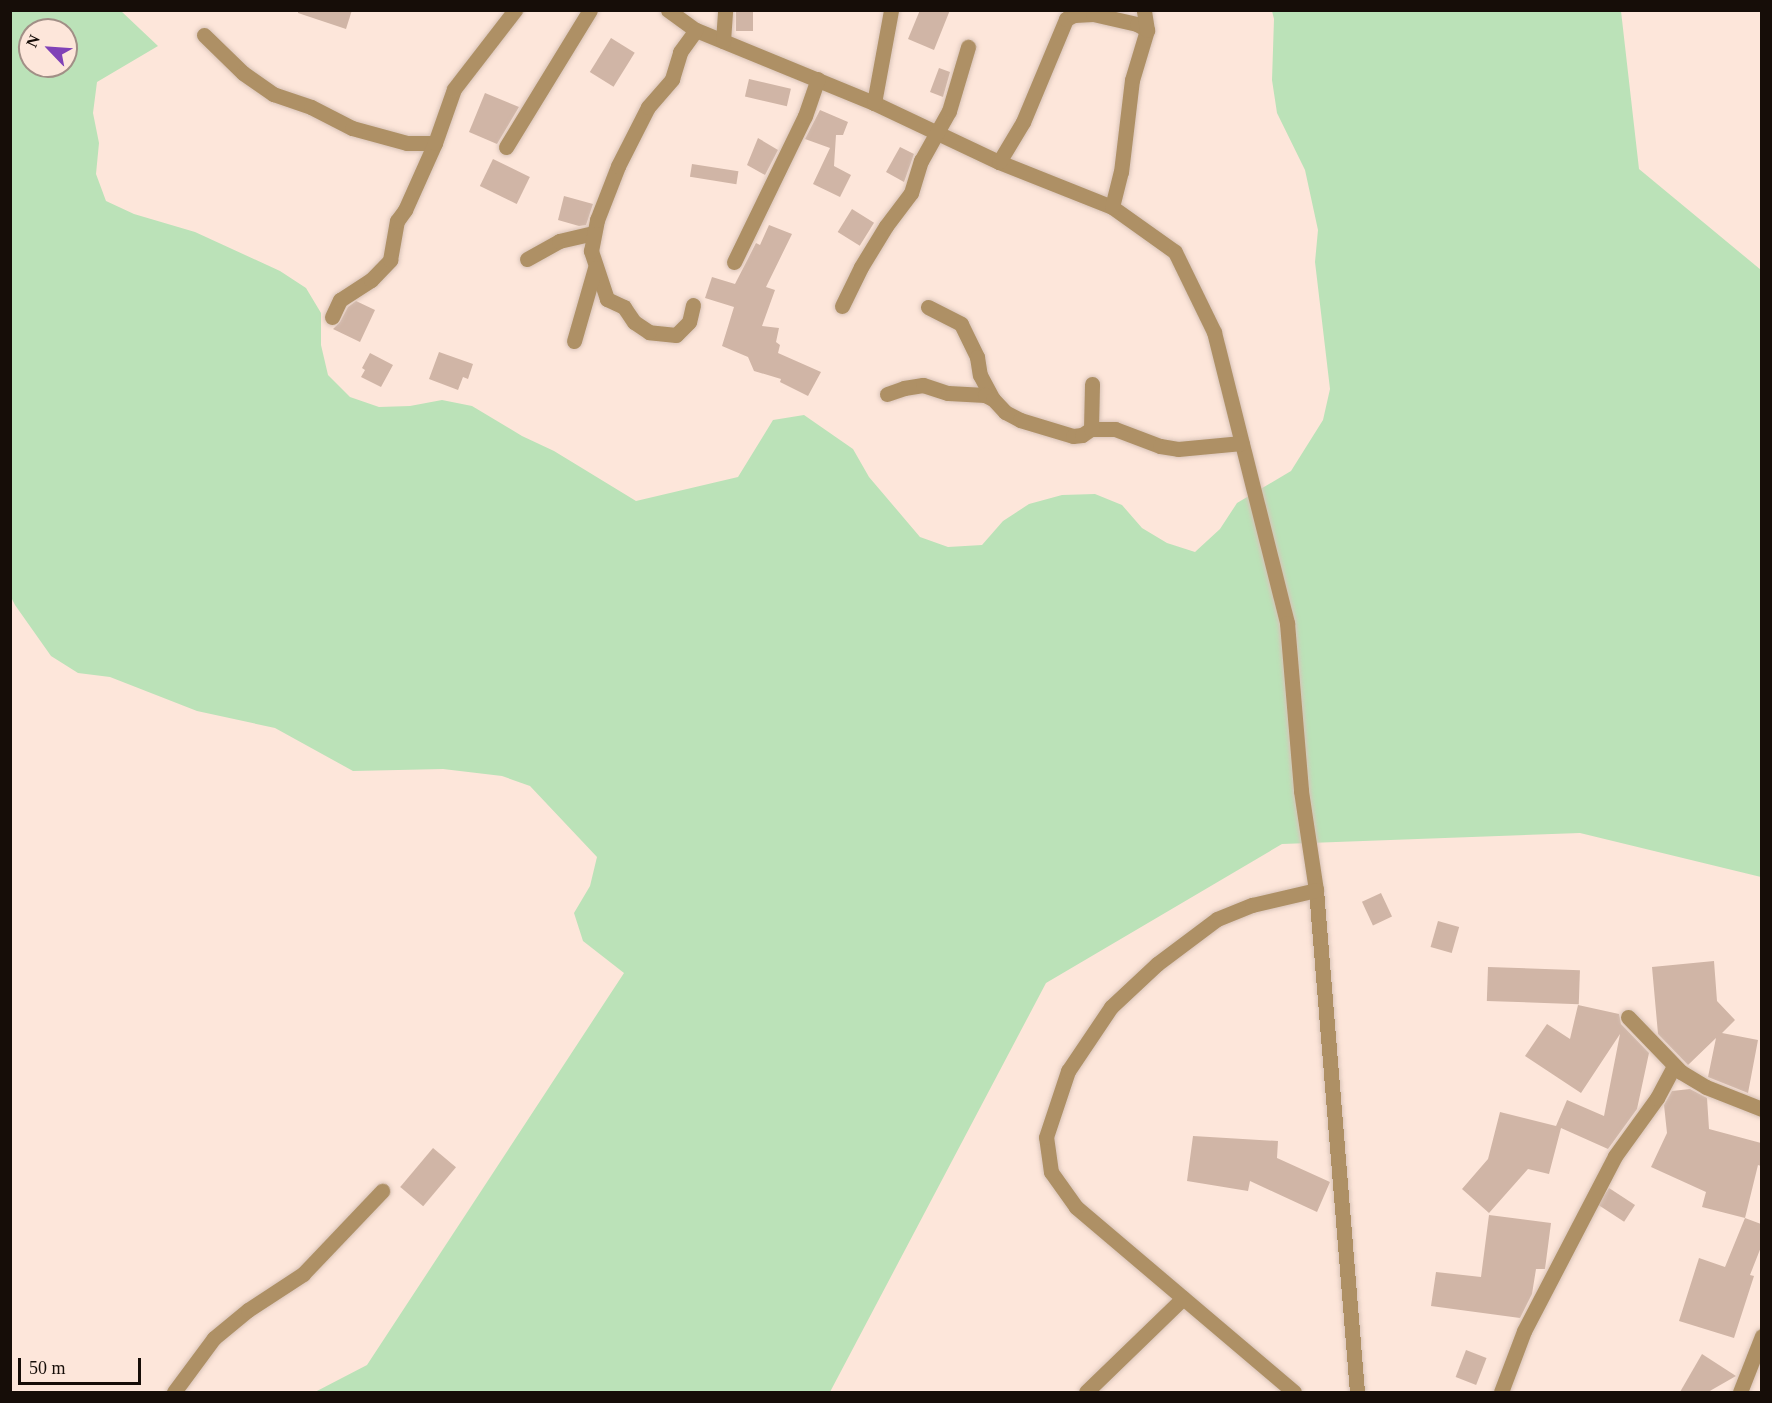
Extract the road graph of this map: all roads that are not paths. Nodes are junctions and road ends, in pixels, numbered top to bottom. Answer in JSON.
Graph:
{"nodes":[{"id":1,"x":515,"y":10,"type":"edge"},
{"id":2,"x":590,"y":10,"type":"edge"},
{"id":3,"x":668,"y":10,"type":"edge"},
{"id":4,"x":724,"y":10,"type":"edge"},
{"id":5,"x":891,"y":10,"type":"edge"},
{"id":6,"x":1144,"y":10,"type":"edge"},
{"id":7,"x":696,"y":30,"type":"junction"},
{"id":8,"x":1147,"y":30,"type":"junction"},
{"id":9,"x":204,"y":35,"type":"dead end"},
{"id":10,"x":723,"y":41,"type":"junction"},
{"id":11,"x":968,"y":47,"type":"dead end"},
{"id":12,"x":818,"y":80,"type":"junction"},
{"id":13,"x":874,"y":103,"type":"junction"},
{"id":14,"x":939,"y":133,"type":"junction"},
{"id":15,"x":435,"y":143,"type":"junction"},
{"id":16,"x":506,"y":147,"type":"dead end"},
{"id":17,"x":999,"y":162,"type":"junction"},
{"id":18,"x":1112,"y":207,"type":"junction"},
{"id":19,"x":594,"y":233,"type":"junction"},
{"id":20,"x":527,"y":259,"type":"dead end"},
{"id":21,"x":734,"y":262,"type":"dead end"},
{"id":22,"x":595,"y":268,"type":"junction"},
{"id":23,"x":693,"y":305,"type":"dead end"},
{"id":24,"x":842,"y":306,"type":"dead end"},
{"id":25,"x":928,"y":307,"type":"dead end"},
{"id":26,"x":332,"y":317,"type":"dead end"},
{"id":27,"x":574,"y":341,"type":"dead end"},
{"id":28,"x":1092,"y":384,"type":"dead end"},
{"id":29,"x":887,"y":394,"type":"dead end"},
{"id":30,"x":993,"y":399,"type":"junction"},
{"id":31,"x":1091,"y":429,"type":"junction"},
{"id":32,"x":1242,"y":443,"type":"junction"},
{"id":33,"x":1316,"y":891,"type":"junction"},
{"id":34,"x":1628,"y":1017,"type":"dead end"},
{"id":35,"x":1674,"y":1066,"type":"junction"},
{"id":36,"x":1761,"y":1109,"type":"edge"},
{"id":37,"x":382,"y":1191,"type":"dead end"},
{"id":38,"x":1184,"y":1298,"type":"junction"},
{"id":39,"x":1761,"y":1336,"type":"edge"},
{"id":40,"x":174,"y":1392,"type":"edge"},
{"id":41,"x":1086,"y":1392,"type":"edge"},
{"id":42,"x":1294,"y":1392,"type":"edge"},
{"id":43,"x":1357,"y":1392,"type":"edge"},
{"id":44,"x":1501,"y":1392,"type":"edge"},
{"id":45,"x":1740,"y":1392,"type":"edge"}],
"edges":[{"from":1,"to":15,"type":"street"},
{"from":2,"to":16,"type":"street"},
{"from":3,"to":7,"type":"street"},
{"from":4,"to":10,"type":"street"},
{"from":5,"to":13,"type":"street"},
{"from":6,"to":8,"type":"street"},
{"from":7,"to":10,"type":"street"},
{"from":7,"to":19,"type":"street"},
{"from":8,"to":17,"type":"street"},
{"from":8,"to":18,"type":"street"},
{"from":9,"to":15,"type":"street"},
{"from":10,"to":12,"type":"street"},
{"from":11,"to":14,"type":"street"},
{"from":12,"to":13,"type":"street"},
{"from":12,"to":21,"type":"street"},
{"from":13,"to":14,"type":"street"},
{"from":14,"to":17,"type":"street"},
{"from":14,"to":24,"type":"street"},
{"from":15,"to":26,"type":"street"},
{"from":17,"to":18,"type":"street"},
{"from":18,"to":32,"type":"street"},
{"from":19,"to":20,"type":"street"},
{"from":19,"to":22,"type":"street"},
{"from":22,"to":23,"type":"street"},
{"from":22,"to":27,"type":"street"},
{"from":25,"to":30,"type":"street"},
{"from":28,"to":31,"type":"street"},
{"from":29,"to":30,"type":"street"},
{"from":30,"to":31,"type":"street"},
{"from":31,"to":32,"type":"street"},
{"from":32,"to":33,"type":"street"},
{"from":33,"to":38,"type":"street"},
{"from":33,"to":43,"type":"street"},
{"from":34,"to":35,"type":"street"},
{"from":35,"to":36,"type":"street"},
{"from":35,"to":44,"type":"street"},
{"from":37,"to":40,"type":"street"},
{"from":38,"to":41,"type":"street"},
{"from":38,"to":42,"type":"street"},
{"from":39,"to":45,"type":"street"}]}
